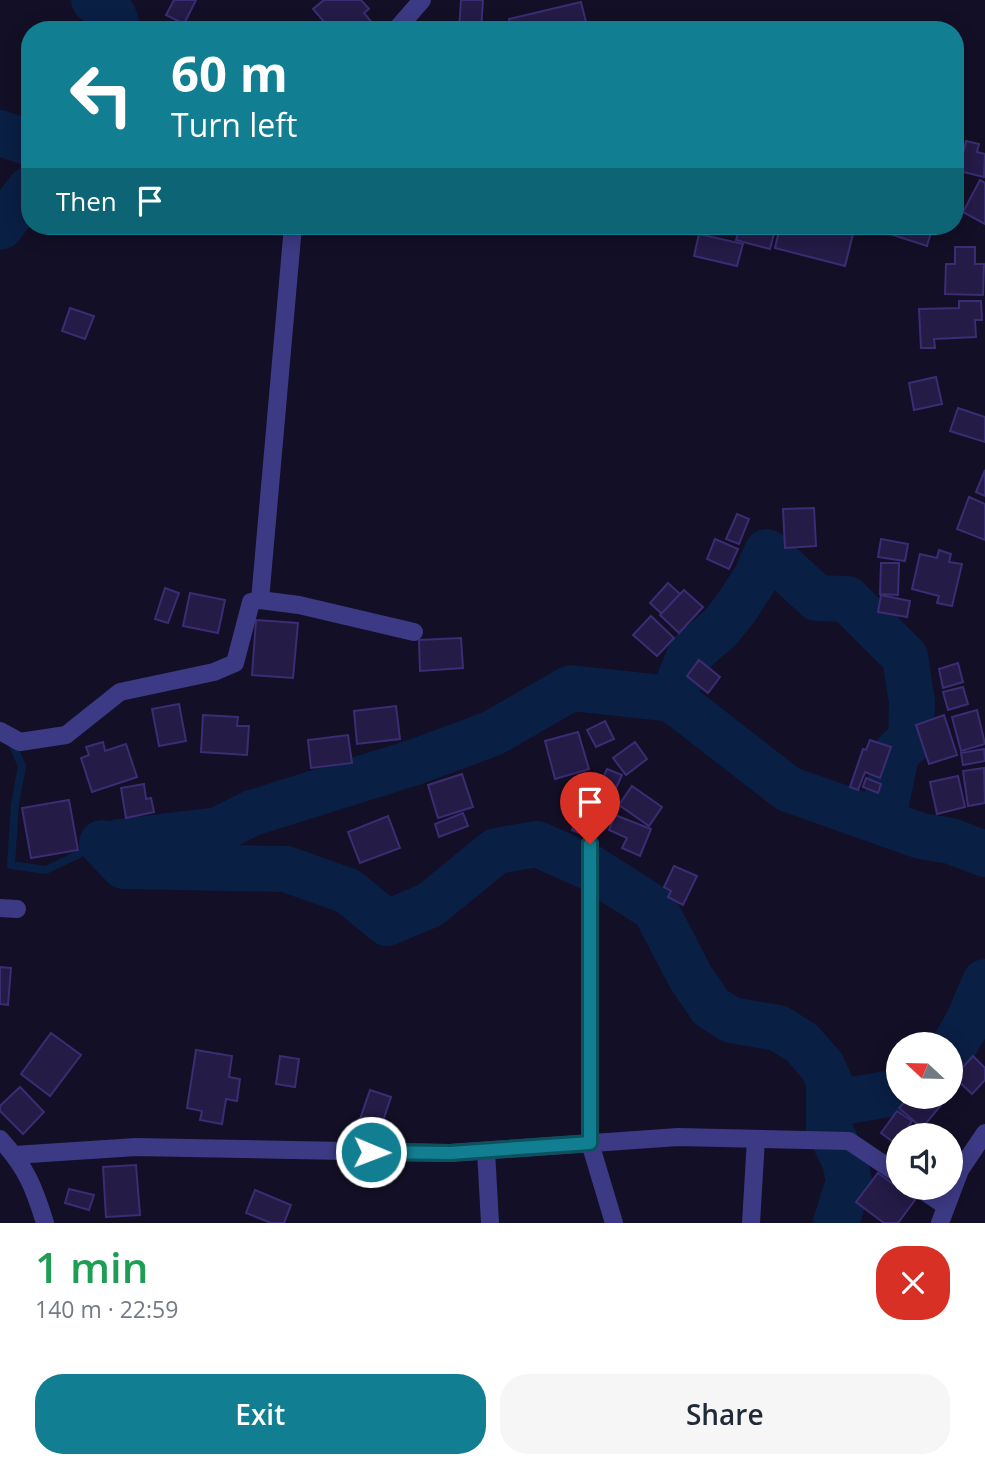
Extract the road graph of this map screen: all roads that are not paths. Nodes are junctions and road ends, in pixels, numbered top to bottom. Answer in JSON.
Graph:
{"nodes":[{"id":1,"x":422,"y":0,"type":"edge"},
{"id":2,"x":404,"y":21,"type":"edge"},
{"id":3,"x":292,"y":235,"type":"edge"},
{"id":4,"x":260,"y":600,"type":"junction"},
{"id":5,"x":414,"y":632,"type":"dead end"},
{"id":6,"x":0,"y":731,"type":"edge"},
{"id":7,"x":590,"y":844,"type":"dead end"},
{"id":8,"x":985,"y":1133,"type":"edge"},
{"id":9,"x":0,"y":1139,"type":"edge"},
{"id":10,"x":756,"y":1139,"type":"junction"},
{"id":11,"x":590,"y":1143,"type":"junction"},
{"id":12,"x":486,"y":1151,"type":"junction"},
{"id":13,"x":14,"y":1154,"type":"junction"},
{"id":14,"x":886,"y":1166,"type":"edge"},
{"id":15,"x":930,"y":1200,"type":"edge"},
{"id":16,"x":943,"y":1215,"type":"edge"},
{"id":17,"x":45,"y":1223,"type":"edge"},
{"id":18,"x":490,"y":1223,"type":"edge"},
{"id":19,"x":614,"y":1223,"type":"edge"},
{"id":20,"x":751,"y":1223,"type":"edge"}],
"edges":[{"from":1,"to":2,"type":"street"},
{"from":3,"to":4,"type":"street"},
{"from":4,"to":5,"type":"street"},
{"from":4,"to":6,"type":"street"},
{"from":7,"to":11,"type":"street"},
{"from":8,"to":16,"type":"street"},
{"from":9,"to":13,"type":"street"},
{"from":10,"to":11,"type":"street"},
{"from":10,"to":14,"type":"street"},
{"from":10,"to":20,"type":"street"},
{"from":11,"to":12,"type":"street"},
{"from":11,"to":19,"type":"street"},
{"from":12,"to":13,"type":"street"},
{"from":12,"to":18,"type":"street"},
{"from":13,"to":17,"type":"street"},
{"from":15,"to":16,"type":"street"}]}
